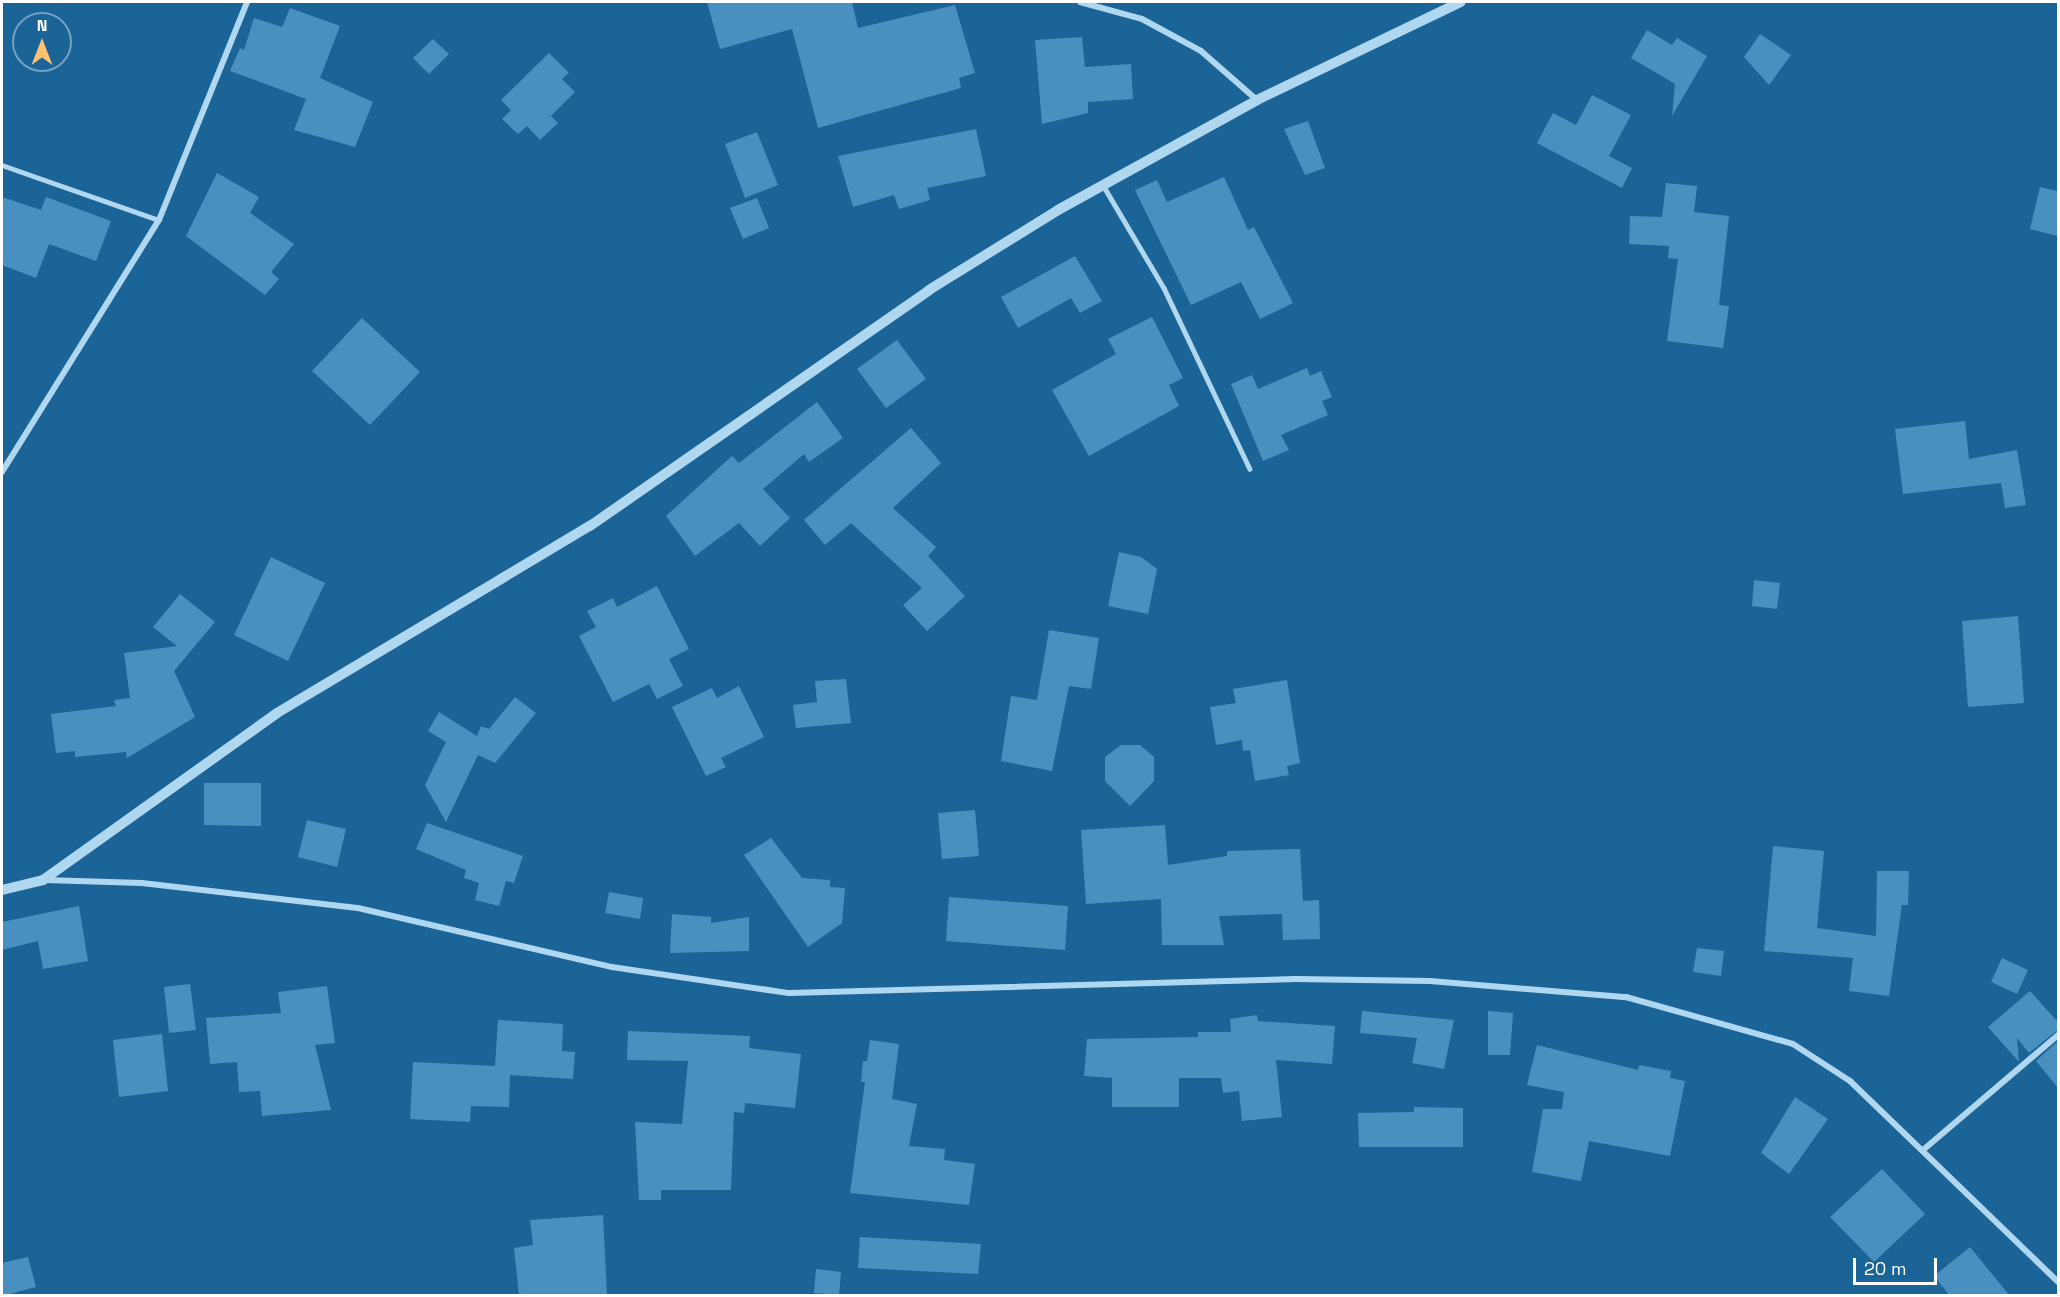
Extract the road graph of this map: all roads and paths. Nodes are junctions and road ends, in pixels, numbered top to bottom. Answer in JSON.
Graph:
{"nodes":[{"id":1,"x":247,"y":2,"type":"edge"},
{"id":2,"x":1080,"y":2,"type":"edge"},
{"id":3,"x":1461,"y":2,"type":"edge"},
{"id":4,"x":1257,"y":100,"type":"junction"},
{"id":5,"x":2,"y":165,"type":"edge"},
{"id":6,"x":1104,"y":185,"type":"junction"},
{"id":7,"x":159,"y":220,"type":"junction"},
{"id":8,"x":1250,"y":469,"type":"dead end"},
{"id":9,"x":2,"y":472,"type":"edge"},
{"id":10,"x":43,"y":880,"type":"junction"},
{"id":11,"x":2,"y":890,"type":"edge"},
{"id":12,"x":2058,"y":1035,"type":"edge"},
{"id":13,"x":1923,"y":1150,"type":"junction"},
{"id":14,"x":2058,"y":1282,"type":"edge"}],
"edges":[{"from":1,"to":7,"type":"street"},
{"from":2,"to":4,"type":"street"},
{"from":3,"to":4,"type":"street"},
{"from":4,"to":6,"type":"street"},
{"from":5,"to":7,"type":"lane"},
{"from":6,"to":8,"type":"lane"},
{"from":6,"to":10,"type":"street"},
{"from":7,"to":9,"type":"street"},
{"from":10,"to":11,"type":"street"},
{"from":10,"to":13,"type":"street"},
{"from":12,"to":13,"type":"street"},
{"from":13,"to":14,"type":"street"}]}
